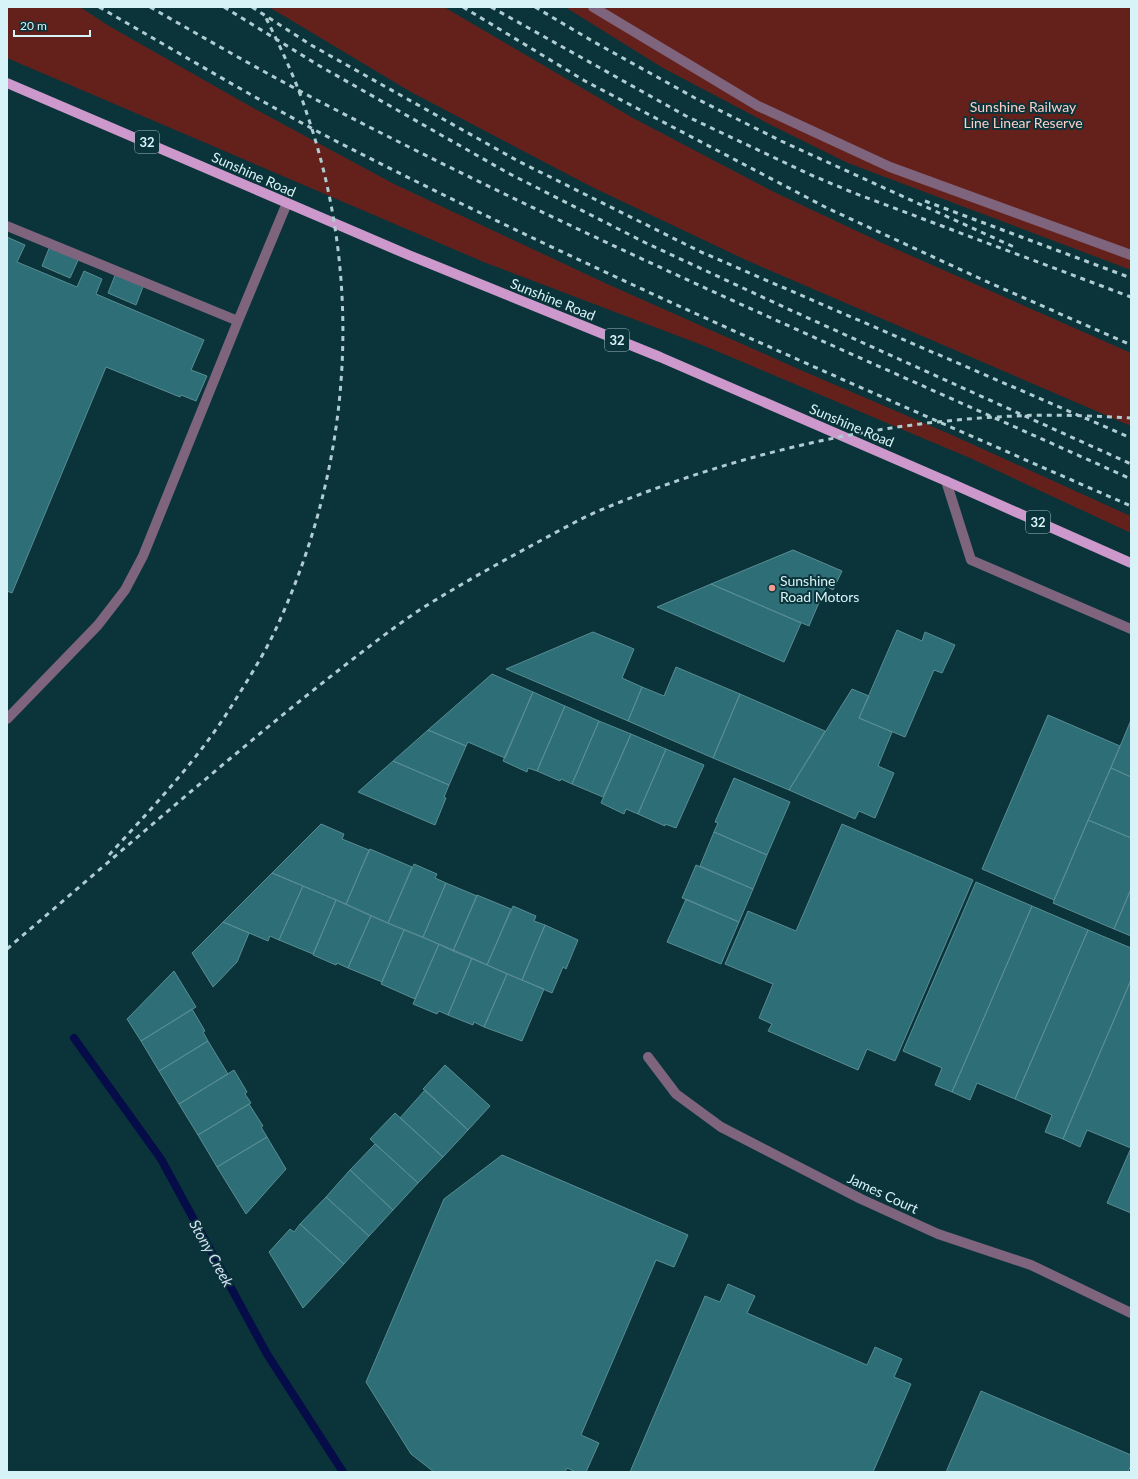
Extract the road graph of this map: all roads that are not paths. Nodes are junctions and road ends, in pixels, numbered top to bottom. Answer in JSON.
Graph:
{"nodes":[{"id":1,"x":592,"y":7,"type":"edge"},
{"id":2,"x":7,"y":83,"type":"edge"},
{"id":3,"x":286,"y":203,"type":"junction"},
{"id":4,"x":7,"y":226,"type":"edge"},
{"id":5,"x":1131,"y":254,"type":"edge"},
{"id":6,"x":238,"y":321,"type":"junction"},
{"id":7,"x":946,"y":481,"type":"junction"},
{"id":8,"x":1131,"y":563,"type":"edge"},
{"id":9,"x":1131,"y":629,"type":"edge"},
{"id":10,"x":7,"y":719,"type":"edge"},
{"id":11,"x":648,"y":1057,"type":"dead end"},
{"id":12,"x":1131,"y":1313,"type":"edge"}],
"edges":[{"from":1,"to":5,"type":"street"},
{"from":2,"to":3,"type":"main road","name":"Sunshine Road","number":"32"},
{"from":3,"to":6,"type":"street"},
{"from":3,"to":7,"type":"main road","name":"Sunshine Road","number":"32"},
{"from":4,"to":6,"type":"street"},
{"from":6,"to":10,"type":"street"},
{"from":7,"to":8,"type":"main road","name":"Sunshine Road","number":"32"},
{"from":7,"to":9,"type":"street"},
{"from":11,"to":12,"type":"street","name":"James Court"}]}
